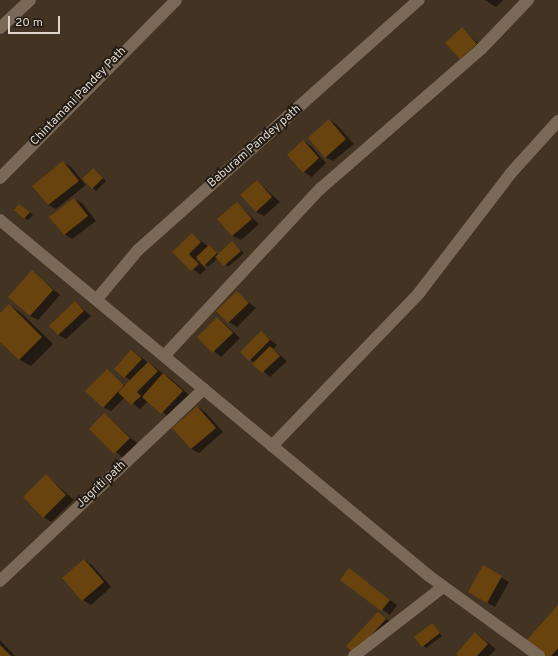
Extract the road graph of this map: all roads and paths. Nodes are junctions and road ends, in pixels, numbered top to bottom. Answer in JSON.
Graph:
{"nodes":[{"id":1,"x":30,"y":0,"type":"edge"},
{"id":2,"x":176,"y":0,"type":"edge"},
{"id":3,"x":419,"y":0,"type":"edge"},
{"id":4,"x":528,"y":0,"type":"edge"},
{"id":5,"x":0,"y":28,"type":"edge"},
{"id":6,"x":558,"y":121,"type":"edge"},
{"id":7,"x":0,"y":178,"type":"edge"},
{"id":8,"x":0,"y":220,"type":"edge"},
{"id":9,"x":97,"y":299,"type":"junction"},
{"id":10,"x":165,"y":355,"type":"junction"},
{"id":11,"x":204,"y":389,"type":"junction"},
{"id":12,"x":272,"y":446,"type":"junction"},
{"id":13,"x":0,"y":581,"type":"edge"},
{"id":14,"x":443,"y":587,"type":"junction"},
{"id":15,"x":354,"y":656,"type":"edge"},
{"id":16,"x":539,"y":656,"type":"edge"}],
"edges":[{"from":1,"to":5,"type":"street"},
{"from":2,"to":7,"type":"street","name":"Chintamani Pandey Path"},
{"from":3,"to":9,"type":"street","name":"Baburam Pandey path"},
{"from":4,"to":10,"type":"street"},
{"from":6,"to":12,"type":"street"},
{"from":8,"to":9,"type":"street"},
{"from":9,"to":10,"type":"street"},
{"from":10,"to":11,"type":"street"},
{"from":11,"to":12,"type":"street"},
{"from":11,"to":13,"type":"street","name":"Jagriti path"},
{"from":12,"to":14,"type":"street"},
{"from":14,"to":15,"type":"street"},
{"from":14,"to":16,"type":"street"}]}
